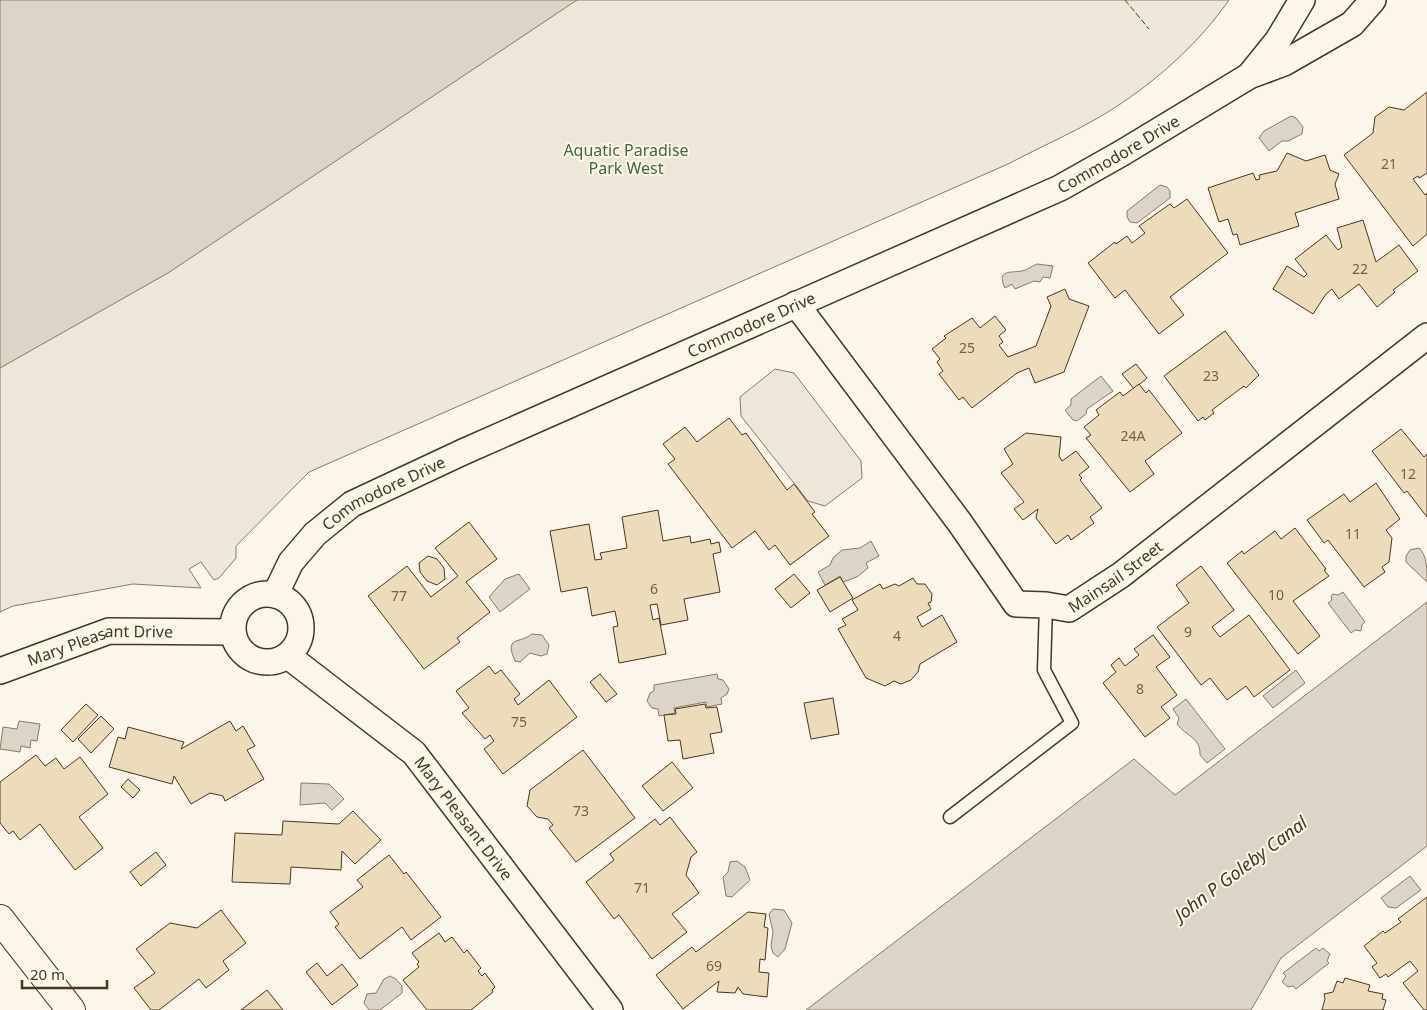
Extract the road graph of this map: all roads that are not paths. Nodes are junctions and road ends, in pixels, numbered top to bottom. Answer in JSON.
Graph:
{"nodes":[{"id":1,"x":1302,"y":0,"type":"edge"},
{"id":2,"x":1373,"y":0,"type":"edge"},
{"id":3,"x":1249,"y":76,"type":"junction"},
{"id":4,"x":796,"y":304,"type":"junction"},
{"id":5,"x":1427,"y":336,"type":"edge"},
{"id":6,"x":275,"y":595,"type":"junction"},
{"id":7,"x":1046,"y":605,"type":"junction"},
{"id":8,"x":232,"y":632,"type":"junction"},
{"id":9,"x":288,"y":656,"type":"junction"},
{"id":10,"x":0,"y":671,"type":"edge"},
{"id":11,"x":950,"y":817,"type":"dead end"},
{"id":12,"x":0,"y":919,"type":"edge"},
{"id":13,"x":71,"y":1010,"type":"edge"},
{"id":14,"x":610,"y":1010,"type":"edge"}],
"edges":[{"from":1,"to":3,"type":"street","name":"Commodore Drive"},
{"from":2,"to":3,"type":"street","name":"Commodore Drive"},
{"from":3,"to":4,"type":"street","name":"Commodore Drive"},
{"from":4,"to":6,"type":"street","name":"Commodore Drive"},
{"from":4,"to":7,"type":"street","name":"Mainsail Street"},
{"from":5,"to":7,"type":"street","name":"Mainsail Street"},
{"from":6,"to":8,"type":"street"},
{"from":6,"to":9,"type":"street"},
{"from":7,"to":11,"type":"lane"},
{"from":8,"to":9,"type":"street"},
{"from":8,"to":10,"type":"street","name":"Mary Pleasant Drive"},
{"from":9,"to":14,"type":"street","name":"Mary Pleasant Drive"},
{"from":12,"to":13,"type":"street"}]}
